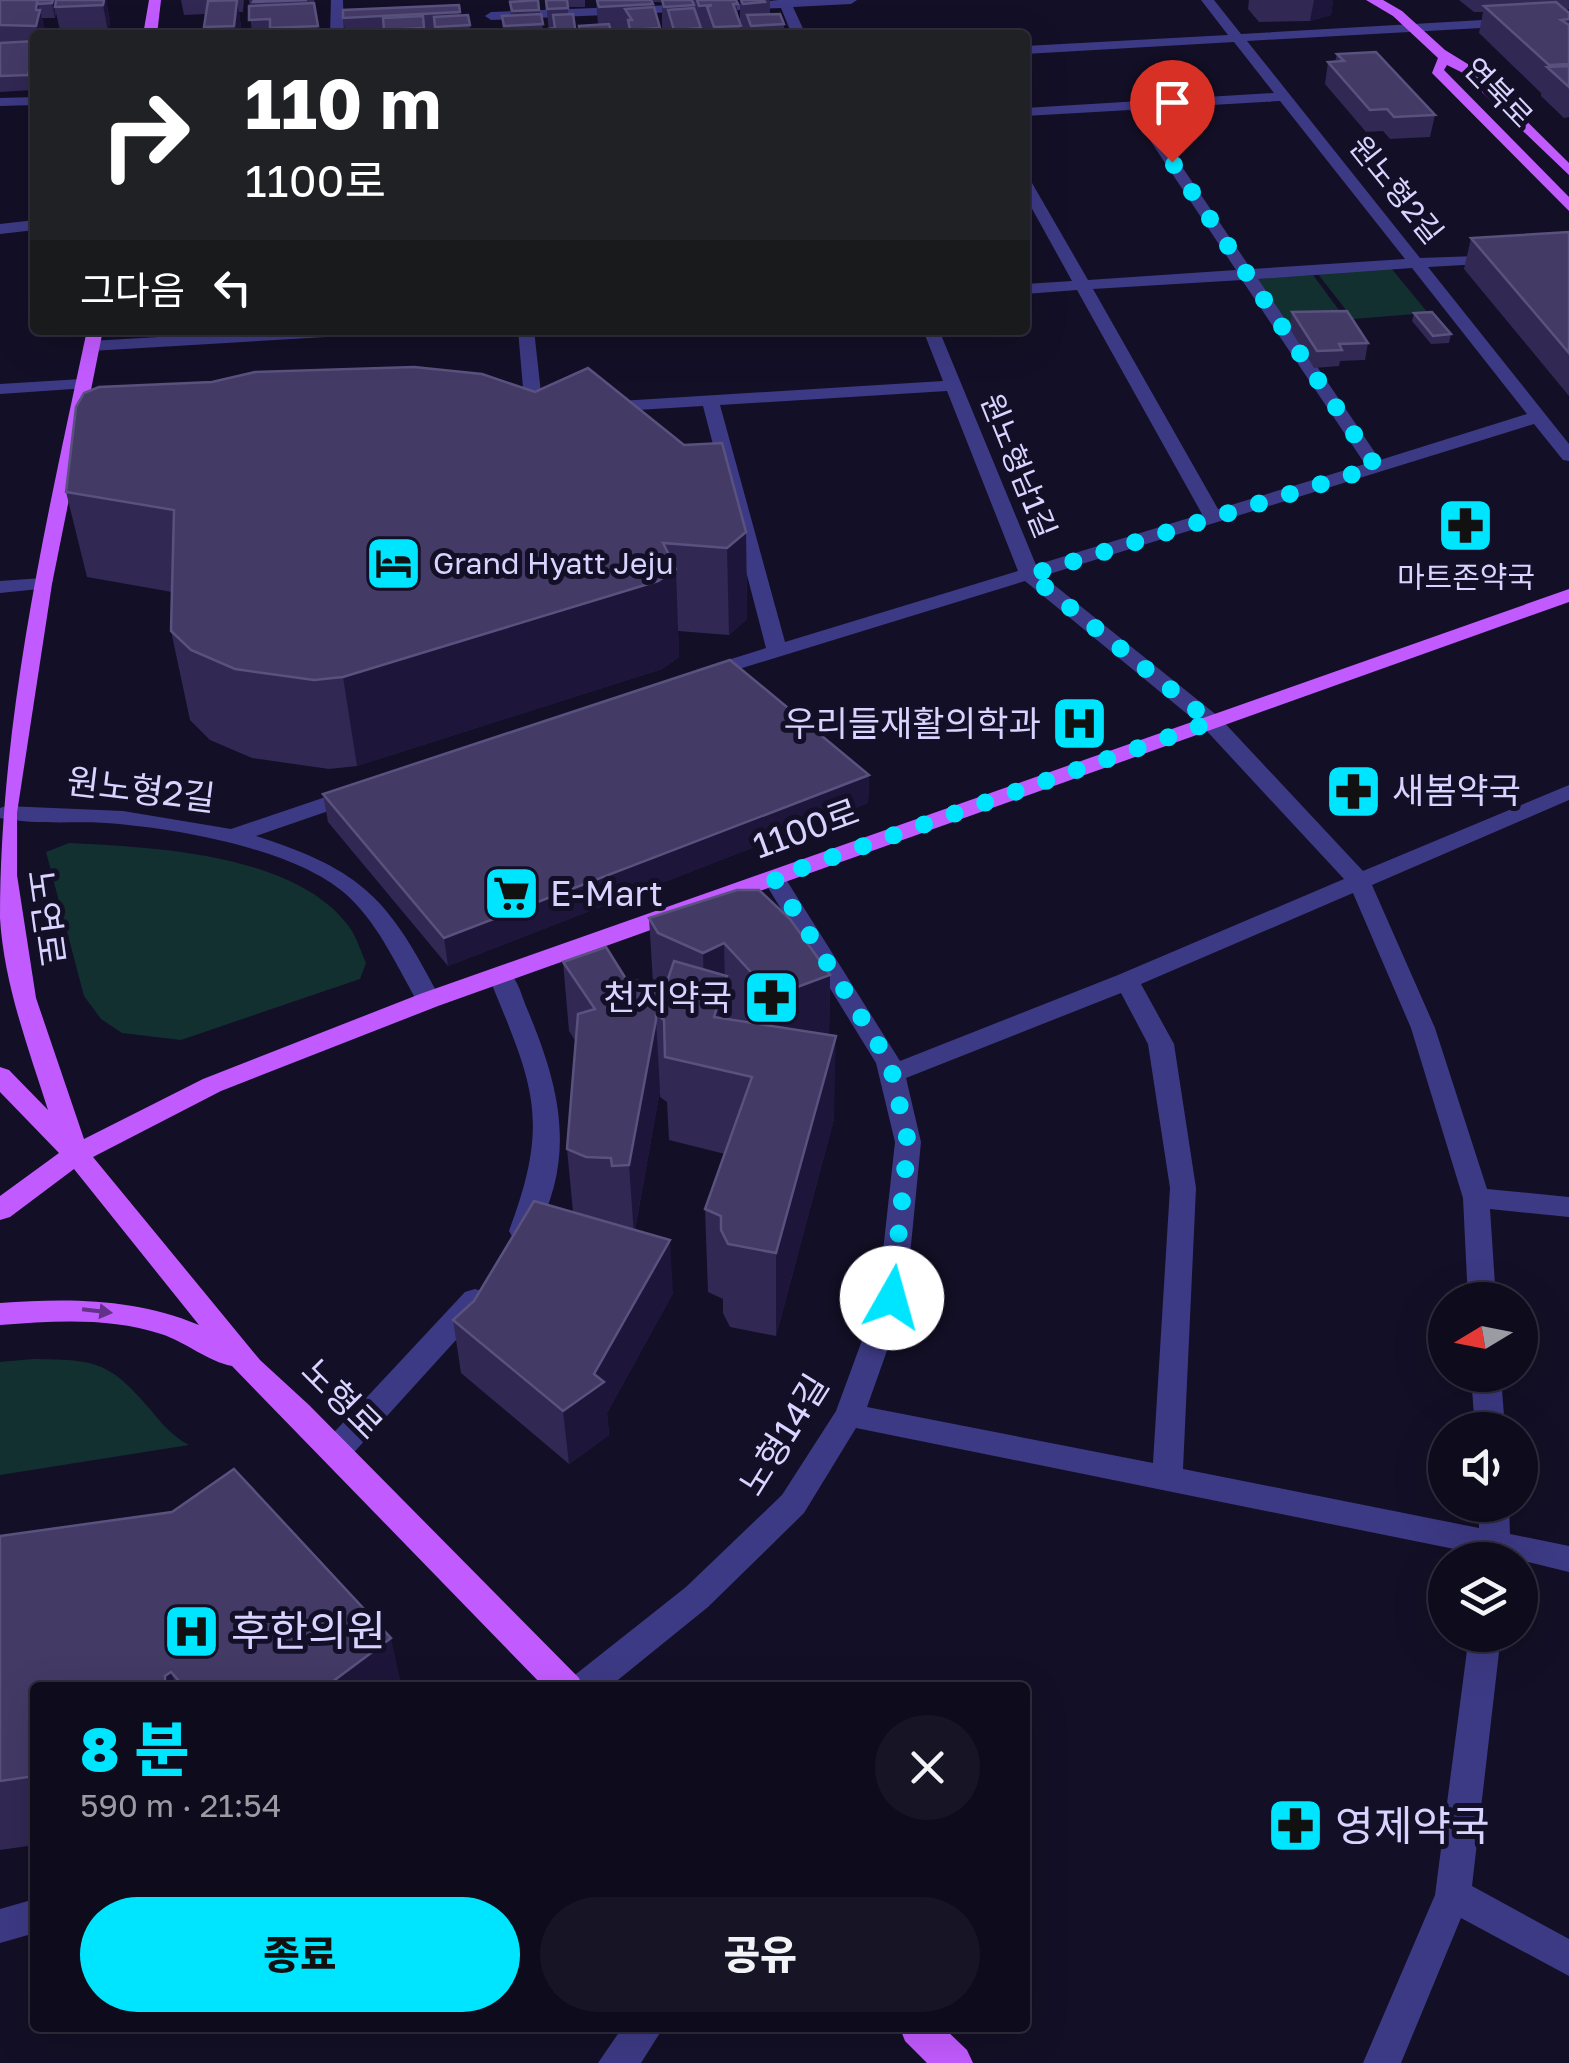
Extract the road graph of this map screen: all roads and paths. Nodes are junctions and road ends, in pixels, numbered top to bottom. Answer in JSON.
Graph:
{"nodes":[{"id":1,"x":155,"y":0,"type":"edge"},
{"id":2,"x":337,"y":0,"type":"edge"},
{"id":3,"x":489,"y":0,"type":"edge"},
{"id":4,"x":852,"y":0,"type":"edge"},
{"id":5,"x":1206,"y":0,"type":"edge"},
{"id":6,"x":1372,"y":0,"type":"edge"},
{"id":7,"x":785,"y":2,"type":"edge"},
{"id":8,"x":1392,"y":3,"type":"edge"},
{"id":9,"x":727,"y":6,"type":"edge"},
{"id":10,"x":707,"y":7,"type":"edge"},
{"id":11,"x":490,"y":16,"type":"junction"},
{"id":12,"x":1569,"y":19,"type":"edge"},
{"id":13,"x":1413,"y":28,"type":"junction"},
{"id":14,"x":151,"y":30,"type":"edge"},
{"id":15,"x":337,"y":30,"type":"edge"},
{"id":16,"x":492,"y":30,"type":"edge"},
{"id":17,"x":797,"y":30,"type":"edge"},
{"id":18,"x":1237,"y":38,"type":"junction"},
{"id":19,"x":1030,"y":50,"type":"edge"},
{"id":20,"x":1444,"y":60,"type":"junction"},
{"id":21,"x":1284,"y":97,"type":"junction"},
{"id":22,"x":30,"y":100,"type":"edge"},
{"id":23,"x":0,"y":102,"type":"edge"},
{"id":24,"x":1134,"y":106,"type":"junction"},
{"id":25,"x":1030,"y":112,"type":"edge"},
{"id":26,"x":1569,"y":171,"type":"edge"},
{"id":27,"x":1030,"y":192,"type":"edge"},
{"id":28,"x":1569,"y":206,"type":"edge"},
{"id":29,"x":30,"y":226,"type":"edge"},
{"id":30,"x":0,"y":229,"type":"edge"},
{"id":31,"x":1512,"y":258,"type":"edge"},
{"id":32,"x":1416,"y":264,"type":"junction"},
{"id":33,"x":1247,"y":276,"type":"junction"},
{"id":34,"x":1082,"y":286,"type":"junction"},
{"id":35,"x":1030,"y":290,"type":"edge"},
{"id":36,"x":189,"y":335,"type":"edge"},
{"id":37,"x":526,"y":335,"type":"edge"},
{"id":38,"x":933,"y":335,"type":"edge"},
{"id":39,"x":93,"y":338,"type":"edge"},
{"id":40,"x":81,"y":384,"type":"junction"},
{"id":41,"x":954,"y":385,"type":"junction"},
{"id":42,"x":0,"y":389,"type":"edge"},
{"id":43,"x":710,"y":401,"type":"junction"},
{"id":44,"x":592,"y":408,"type":"edge"},
{"id":45,"x":554,"y":410,"type":"edge"},
{"id":46,"x":1538,"y":417,"type":"junction"},
{"id":47,"x":1569,"y":456,"type":"edge"},
{"id":48,"x":1376,"y":467,"type":"junction"},
{"id":49,"x":1212,"y":516,"type":"junction"},
{"id":50,"x":1030,"y":575,"type":"junction"},
{"id":51,"x":42,"y":584,"type":"junction"},
{"id":52,"x":0,"y":587,"type":"edge"},
{"id":53,"x":1569,"y":595,"type":"edge"},
{"id":54,"x":777,"y":649,"type":"junction"},
{"id":55,"x":682,"y":681,"type":"edge"},
{"id":56,"x":1211,"y":722,"type":"junction"},
{"id":57,"x":381,"y":785,"type":"edge"},
{"id":58,"x":1569,"y":793,"type":"edge"},
{"id":59,"x":6,"y":813,"type":"junction"},
{"id":60,"x":230,"y":836,"type":"junction"},
{"id":61,"x":2,"y":876,"type":"edge"},
{"id":62,"x":774,"y":878,"type":"junction"},
{"id":63,"x":1359,"y":880,"type":"junction"},
{"id":64,"x":500,"y":974,"type":"junction"},
{"id":65,"x":1128,"y":981,"type":"junction"},
{"id":66,"x":429,"y":1000,"type":"junction"},
{"id":67,"x":892,"y":1074,"type":"junction"},
{"id":68,"x":0,"y":1076,"type":"edge"},
{"id":69,"x":76,"y":1154,"type":"junction"},
{"id":70,"x":1476,"y":1198,"type":"junction"},
{"id":71,"x":1569,"y":1207,"type":"edge"},
{"id":72,"x":0,"y":1210,"type":"edge"},
{"id":73,"x":510,"y":1252,"type":"edge"},
{"id":74,"x":1481,"y":1282,"type":"edge"},
{"id":75,"x":490,"y":1284,"type":"edge"},
{"id":76,"x":0,"y":1314,"type":"edge"},
{"id":77,"x":250,"y":1368,"type":"junction"},
{"id":78,"x":849,"y":1415,"type":"junction"},
{"id":79,"x":336,"y":1451,"type":"junction"},
{"id":80,"x":1167,"y":1479,"type":"junction"},
{"id":81,"x":1447,"y":1542,"type":"edge"},
{"id":82,"x":1538,"y":1557,"type":"edge"},
{"id":83,"x":1569,"y":1560,"type":"edge"},
{"id":84,"x":1483,"y":1652,"type":"edge"},
{"id":85,"x":561,"y":1682,"type":"edge"},
{"id":86,"x":590,"y":1682,"type":"edge"},
{"id":87,"x":1453,"y":1895,"type":"junction"},
{"id":88,"x":30,"y":1917,"type":"edge"},
{"id":89,"x":0,"y":1926,"type":"edge"},
{"id":90,"x":1569,"y":1958,"type":"edge"},
{"id":91,"x":642,"y":2032,"type":"edge"},
{"id":92,"x":922,"y":2032,"type":"edge"},
{"id":93,"x":617,"y":2063,"type":"edge"},
{"id":94,"x":954,"y":2063,"type":"edge"},
{"id":95,"x":1382,"y":2063,"type":"edge"}],
"edges":[{"from":1,"to":14,"type":"main road"},
{"from":2,"to":15,"type":"street"},
{"from":3,"to":11,"type":"street"},
{"from":4,"to":7,"type":"street"},
{"from":5,"to":18,"type":"street","name":"원노형2길"},
{"from":6,"to":8,"type":"main road","name":"연북로"},
{"from":7,"to":9,"type":"street"},
{"from":7,"to":17,"type":"street"},
{"from":8,"to":13,"type":"main road","name":"연북로"},
{"from":10,"to":11,"type":"street"},
{"from":11,"to":16,"type":"street"},
{"from":12,"to":13,"type":"street"},
{"from":13,"to":18,"type":"street"},
{"from":13,"to":20,"type":"main road","name":"연북로"},
{"from":18,"to":19,"type":"street"},
{"from":18,"to":21,"type":"street","name":"원노형2길"},
{"from":20,"to":26,"type":"main road","name":"연북로"},
{"from":20,"to":28,"type":"main road","name":"연북로"},
{"from":21,"to":24,"type":"street"},
{"from":21,"to":32,"type":"street","name":"원노형2길"},
{"from":22,"to":23,"type":"street"},
{"from":24,"to":25,"type":"street"},
{"from":24,"to":33,"type":"street"},
{"from":27,"to":34,"type":"street"},
{"from":29,"to":30,"type":"street"},
{"from":31,"to":32,"type":"street"},
{"from":32,"to":33,"type":"street"},
{"from":32,"to":46,"type":"street","name":"원노형2길"},
{"from":33,"to":34,"type":"street"},
{"from":33,"to":48,"type":"street"},
{"from":34,"to":35,"type":"street"},
{"from":34,"to":49,"type":"street"},
{"from":36,"to":39,"type":"street"},
{"from":37,"to":45,"type":"street"},
{"from":38,"to":41,"type":"street","name":"원노형남1길"},
{"from":39,"to":40,"type":"main road","name":"노연로"},
{"from":40,"to":42,"type":"street"},
{"from":40,"to":51,"type":"main road","name":"노연로"},
{"from":41,"to":43,"type":"street"},
{"from":41,"to":50,"type":"street","name":"원노형남1길"},
{"from":43,"to":44,"type":"street"},
{"from":43,"to":54,"type":"street"},
{"from":46,"to":47,"type":"street","name":"원노형2길"},
{"from":46,"to":48,"type":"street"},
{"from":48,"to":49,"type":"street"},
{"from":49,"to":50,"type":"street"},
{"from":50,"to":54,"type":"street"},
{"from":50,"to":56,"type":"street","name":"원노형남1길"},
{"from":51,"to":52,"type":"street"},
{"from":51,"to":59,"type":"main road","name":"노연로"},
{"from":53,"to":56,"type":"main road","name":"1100로"},
{"from":54,"to":55,"type":"street"},
{"from":56,"to":62,"type":"main road","name":"1100로"},
{"from":56,"to":63,"type":"street","name":"원노형남1길"},
{"from":57,"to":60,"type":"street","name":"원노형2길"},
{"from":58,"to":63,"type":"street"},
{"from":59,"to":60,"type":"street","name":"원노형2길"},
{"from":59,"to":61,"type":"main road","name":"노연로"},
{"from":60,"to":66,"type":"street"},
{"from":61,"to":69,"type":"main road","name":"노연로"},
{"from":62,"to":64,"type":"main road","name":"1100로"},
{"from":62,"to":67,"type":"street","name":"노형14길"},
{"from":63,"to":65,"type":"street"},
{"from":63,"to":70,"type":"street","name":"원노형남1길"},
{"from":64,"to":66,"type":"main road","name":"1100로"},
{"from":64,"to":73,"type":"street"},
{"from":65,"to":67,"type":"street"},
{"from":65,"to":80,"type":"street"},
{"from":66,"to":69,"type":"main road","name":"1100로"},
{"from":67,"to":78,"type":"street","name":"노형14길"},
{"from":68,"to":69,"type":"main road","name":"노형로"},
{"from":69,"to":72,"type":"main road","name":"1100로"},
{"from":69,"to":77,"type":"main road","name":"노형로"},
{"from":70,"to":71,"type":"street"},
{"from":70,"to":74,"type":"street","name":"원노형남1길"},
{"from":75,"to":79,"type":"street"},
{"from":76,"to":77,"type":"main road","one_way":true},
{"from":77,"to":79,"type":"main road","name":"노형로"},
{"from":78,"to":80,"type":"street"},
{"from":78,"to":86,"type":"street","name":"노형14길"},
{"from":79,"to":85,"type":"main road","name":"노형로"},
{"from":80,"to":81,"type":"street"},
{"from":82,"to":83,"type":"street"},
{"from":84,"to":87,"type":"street"},
{"from":87,"to":90,"type":"street"},
{"from":87,"to":95,"type":"street"},
{"from":88,"to":89,"type":"street"},
{"from":91,"to":93,"type":"street"},
{"from":92,"to":94,"type":"main road"}]}
